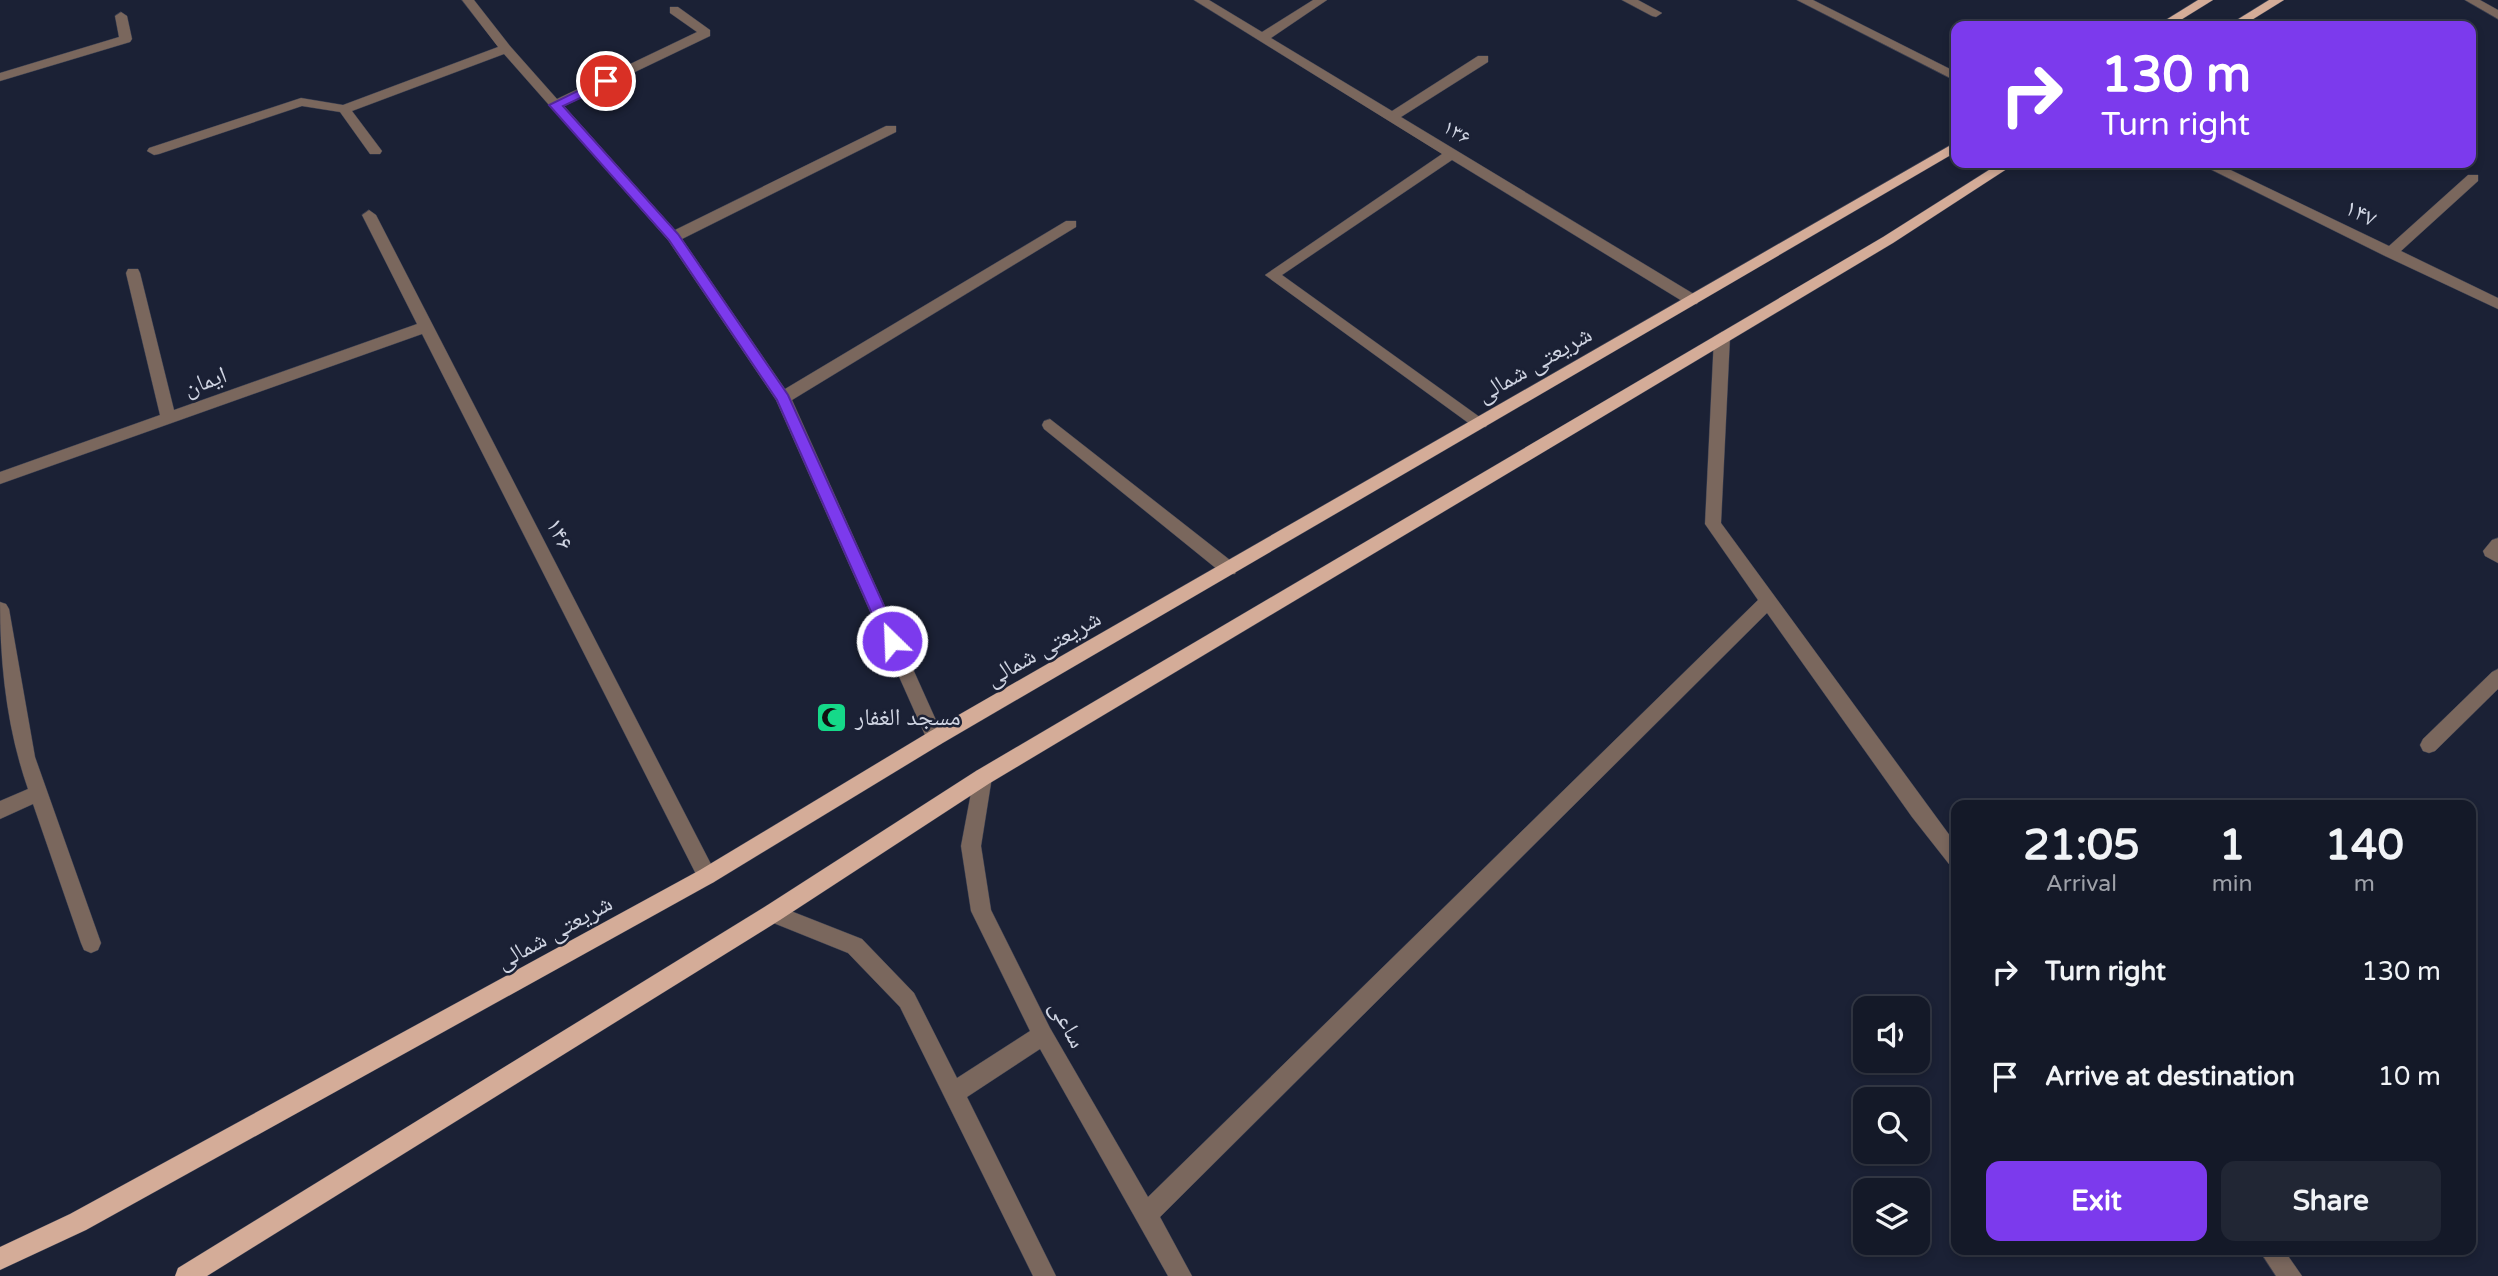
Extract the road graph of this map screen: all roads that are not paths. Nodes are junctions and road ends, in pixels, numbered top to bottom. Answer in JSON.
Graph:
{"nodes":[{"id":1,"x":468,"y":0,"type":"edge"},
{"id":2,"x":1200,"y":0,"type":"edge"},
{"id":3,"x":1321,"y":0,"type":"edge"},
{"id":4,"x":1628,"y":0,"type":"edge"},
{"id":5,"x":1803,"y":0,"type":"edge"},
{"id":6,"x":2207,"y":0,"type":"edge"},
{"id":7,"x":2278,"y":0,"type":"edge"},
{"id":8,"x":2471,"y":0,"type":"edge"},
{"id":9,"x":674,"y":10,"type":"dead end"},
{"id":10,"x":1656,"y":13,"type":"dead end"},
{"id":11,"x":2498,"y":15,"type":"edge"},
{"id":12,"x":121,"y":16,"type":"dead end"},
{"id":13,"x":2171,"y":21,"type":"edge"},
{"id":14,"x":2242,"y":21,"type":"edge"},
{"id":15,"x":1262,"y":38,"type":"junction"},
{"id":16,"x":506,"y":49,"type":"junction"},
{"id":17,"x":1483,"y":59,"type":"dead end"},
{"id":18,"x":1951,"y":74,"type":"edge"},
{"id":19,"x":0,"y":77,"type":"edge"},
{"id":20,"x":555,"y":105,"type":"junction"},
{"id":21,"x":344,"y":109,"type":"junction"},
{"id":22,"x":1392,"y":117,"type":"junction"},
{"id":23,"x":891,"y":129,"type":"dead end"},
{"id":24,"x":1951,"y":149,"type":"edge"},
{"id":25,"x":154,"y":151,"type":"dead end"},
{"id":26,"x":375,"y":151,"type":"dead end"},
{"id":27,"x":1451,"y":153,"type":"junction"},
{"id":28,"x":2001,"y":168,"type":"edge"},
{"id":29,"x":2215,"y":168,"type":"edge"},
{"id":30,"x":2473,"y":178,"type":"dead end"},
{"id":31,"x":369,"y":215,"type":"dead end"},
{"id":32,"x":1072,"y":224,"type":"dead end"},
{"id":33,"x":673,"y":237,"type":"junction"},
{"id":34,"x":2390,"y":253,"type":"junction"},
{"id":35,"x":132,"y":273,"type":"dead end"},
{"id":36,"x":1692,"y":300,"type":"junction"},
{"id":37,"x":2498,"y":304,"type":"edge"},
{"id":38,"x":426,"y":327,"type":"junction"},
{"id":39,"x":1722,"y":337,"type":"junction"},
{"id":40,"x":783,"y":398,"type":"junction"},
{"id":41,"x":168,"y":418,"type":"junction"},
{"id":42,"x":1480,"y":424,"type":"junction"},
{"id":43,"x":1049,"y":425,"type":"dead end"},
{"id":44,"x":0,"y":478,"type":"edge"},
{"id":45,"x":2498,"y":545,"type":"edge"},
{"id":46,"x":2498,"y":556,"type":"edge"},
{"id":47,"x":1228,"y":569,"type":"junction"},
{"id":48,"x":1768,"y":601,"type":"junction"},
{"id":49,"x":0,"y":610,"type":"edge"},
{"id":50,"x":2498,"y":677,"type":"edge"},
{"id":51,"x":936,"y":738,"type":"junction"},
{"id":52,"x":2429,"y":745,"type":"dead end"},
{"id":53,"x":983,"y":777,"type":"junction"},
{"id":54,"x":38,"y":793,"type":"junction"},
{"id":55,"x":0,"y":810,"type":"edge"},
{"id":56,"x":1951,"y":852,"type":"edge"},
{"id":57,"x":707,"y":876,"type":"junction"},
{"id":58,"x":773,"y":913,"type":"junction"},
{"id":59,"x":91,"y":943,"type":"dead end"},
{"id":60,"x":1043,"y":1035,"type":"junction"},
{"id":61,"x":954,"y":1093,"type":"junction"},
{"id":62,"x":1146,"y":1215,"type":"junction"},
{"id":63,"x":2274,"y":1255,"type":"edge"},
{"id":64,"x":0,"y":1259,"type":"edge"},
{"id":65,"x":186,"y":1276,"type":"edge"},
{"id":66,"x":1045,"y":1276,"type":"edge"},
{"id":67,"x":1181,"y":1276,"type":"edge"},
{"id":68,"x":2291,"y":1276,"type":"edge"}],
"edges":[{"from":1,"to":16,"type":"street"},
{"from":2,"to":15,"type":"street","name":"۱۳۶"},
{"from":3,"to":15,"type":"street"},
{"from":4,"to":10,"type":"street"},
{"from":5,"to":18,"type":"street"},
{"from":6,"to":13,"type":"main road"},
{"from":7,"to":14,"type":"main road"},
{"from":8,"to":11,"type":"street"},
{"from":9,"to":20,"type":"street"},
{"from":12,"to":19,"type":"street"},
{"from":15,"to":22,"type":"street","name":"۱۳۶"},
{"from":16,"to":20,"type":"street"},
{"from":16,"to":21,"type":"street"},
{"from":17,"to":22,"type":"street"},
{"from":20,"to":33,"type":"street"},
{"from":21,"to":25,"type":"street"},
{"from":21,"to":26,"type":"street"},
{"from":22,"to":27,"type":"street","name":"۱۳۶"},
{"from":23,"to":33,"type":"street"},
{"from":24,"to":36,"type":"main road","name":"شریعتی شمالی"},
{"from":27,"to":36,"type":"street","name":"۱۳۶"},
{"from":27,"to":42,"type":"street"},
{"from":28,"to":39,"type":"main road"},
{"from":29,"to":34,"type":"street","name":"۱۴۷"},
{"from":30,"to":34,"type":"street"},
{"from":31,"to":38,"type":"street","name":"۱۴۶"},
{"from":32,"to":40,"type":"street"},
{"from":33,"to":40,"type":"street"},
{"from":34,"to":37,"type":"street","name":"۱۴۷"},
{"from":35,"to":41,"type":"street"},
{"from":36,"to":42,"type":"main road","name":"شریعتی شمالی"},
{"from":38,"to":41,"type":"street","name":"ایمان"},
{"from":38,"to":57,"type":"street","name":"۱۴۶"},
{"from":39,"to":48,"type":"street"},
{"from":39,"to":53,"type":"main road"},
{"from":40,"to":51,"type":"street"},
{"from":41,"to":44,"type":"street","name":"ایمان"},
{"from":42,"to":47,"type":"main road","name":"شریعتی شمالی"},
{"from":43,"to":47,"type":"street"},
{"from":45,"to":46,"type":"street"},
{"from":47,"to":51,"type":"main road","name":"شریعتی شمالی"},
{"from":48,"to":56,"type":"street"},
{"from":48,"to":62,"type":"street"},
{"from":49,"to":54,"type":"street"},
{"from":50,"to":52,"type":"street"},
{"from":51,"to":57,"type":"main road","name":"شریعتی شمالی"},
{"from":53,"to":58,"type":"main road"},
{"from":53,"to":60,"type":"street","name":"ساعی"},
{"from":54,"to":55,"type":"street"},
{"from":54,"to":59,"type":"street"},
{"from":57,"to":64,"type":"main road","name":"شریعتی شمالی"},
{"from":58,"to":61,"type":"street"},
{"from":58,"to":65,"type":"main road"},
{"from":60,"to":61,"type":"street"},
{"from":60,"to":62,"type":"street","name":"ساعی"},
{"from":61,"to":66,"type":"street"},
{"from":62,"to":67,"type":"street","name":"ساعی"},
{"from":63,"to":68,"type":"street"}]}
